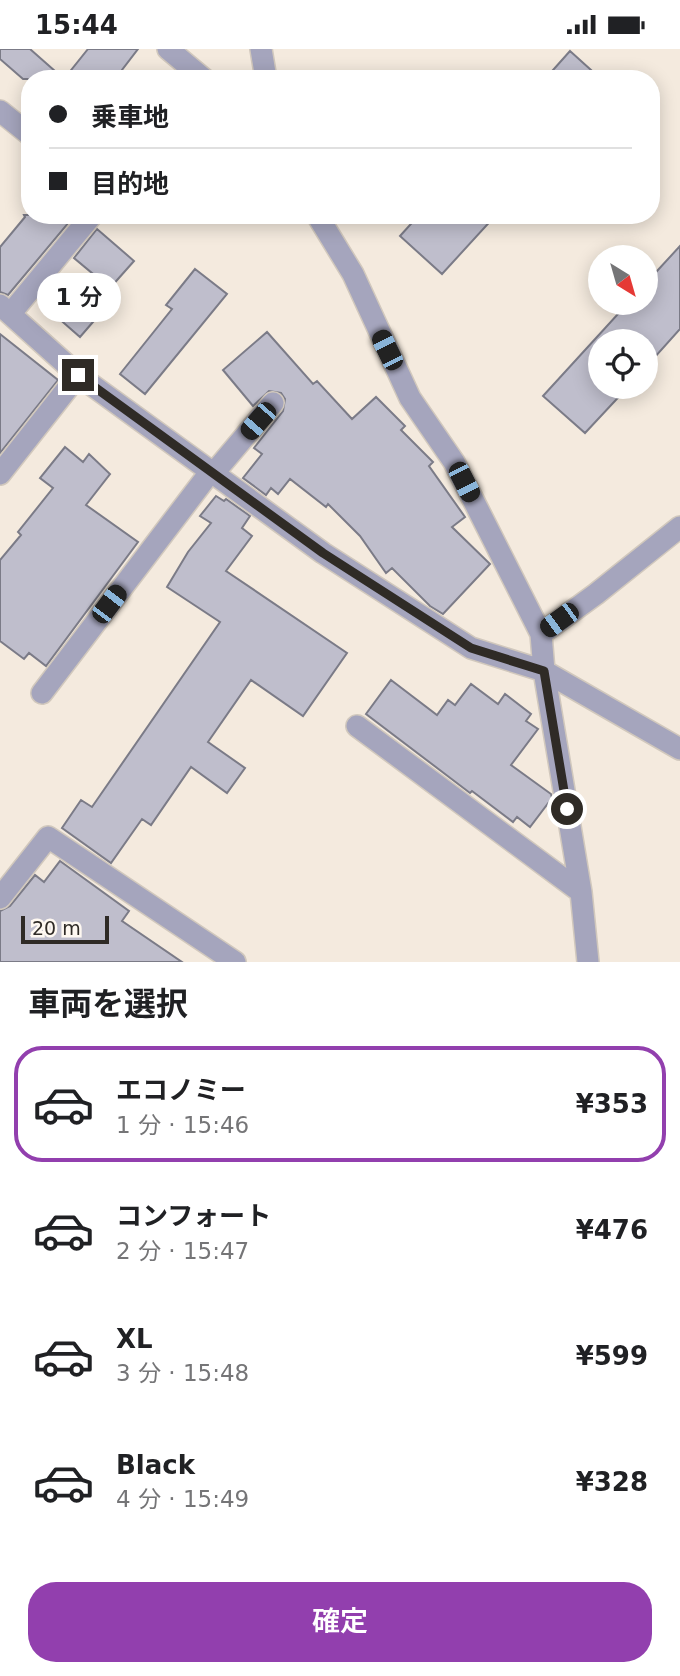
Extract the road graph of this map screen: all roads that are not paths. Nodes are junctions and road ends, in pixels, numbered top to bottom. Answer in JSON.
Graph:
{"nodes":[{"id":1,"x":168,"y":49,"type":"edge"},
{"id":2,"x":261,"y":49,"type":"edge"},
{"id":3,"x":193,"y":70,"type":"edge"},
{"id":4,"x":264,"y":70,"type":"edge"},
{"id":5,"x":0,"y":111,"type":"edge"},
{"id":6,"x":21,"y":128,"type":"edge"},
{"id":7,"x":84,"y":224,"type":"edge"},
{"id":8,"x":322,"y":224,"type":"edge"},
{"id":9,"x":5,"y":309,"type":"edge"},
{"id":10,"x":78,"y":375,"type":"junction"},
{"id":11,"x":274,"y":403,"type":"dead end"},
{"id":12,"x":212,"y":473,"type":"junction"},
{"id":13,"x":0,"y":474,"type":"edge"},
{"id":14,"x":680,"y":527,"type":"edge"},
{"id":15,"x":541,"y":633,"type":"junction"},
{"id":16,"x":544,"y":671,"type":"junction"},
{"id":17,"x":41,"y":693,"type":"dead end"},
{"id":18,"x":357,"y":726,"type":"dead end"},
{"id":19,"x":680,"y":749,"type":"edge"},
{"id":20,"x":582,"y":892,"type":"junction"},
{"id":21,"x":0,"y":898,"type":"edge"},
{"id":22,"x":235,"y":962,"type":"edge"},
{"id":23,"x":588,"y":962,"type":"edge"}],
"edges":[{"from":1,"to":3,"type":"street"},
{"from":2,"to":4,"type":"street"},
{"from":5,"to":6,"type":"street"},
{"from":7,"to":9,"type":"street"},
{"from":8,"to":15,"type":"street"},
{"from":9,"to":10,"type":"street"},
{"from":10,"to":12,"type":"street"},
{"from":10,"to":13,"type":"street"},
{"from":11,"to":12,"type":"street"},
{"from":12,"to":16,"type":"street"},
{"from":12,"to":17,"type":"street"},
{"from":14,"to":15,"type":"street"},
{"from":15,"to":16,"type":"street"},
{"from":16,"to":19,"type":"street"},
{"from":16,"to":20,"type":"street"},
{"from":18,"to":20,"type":"street"},
{"from":20,"to":23,"type":"street"},
{"from":21,"to":22,"type":"street"}]}
